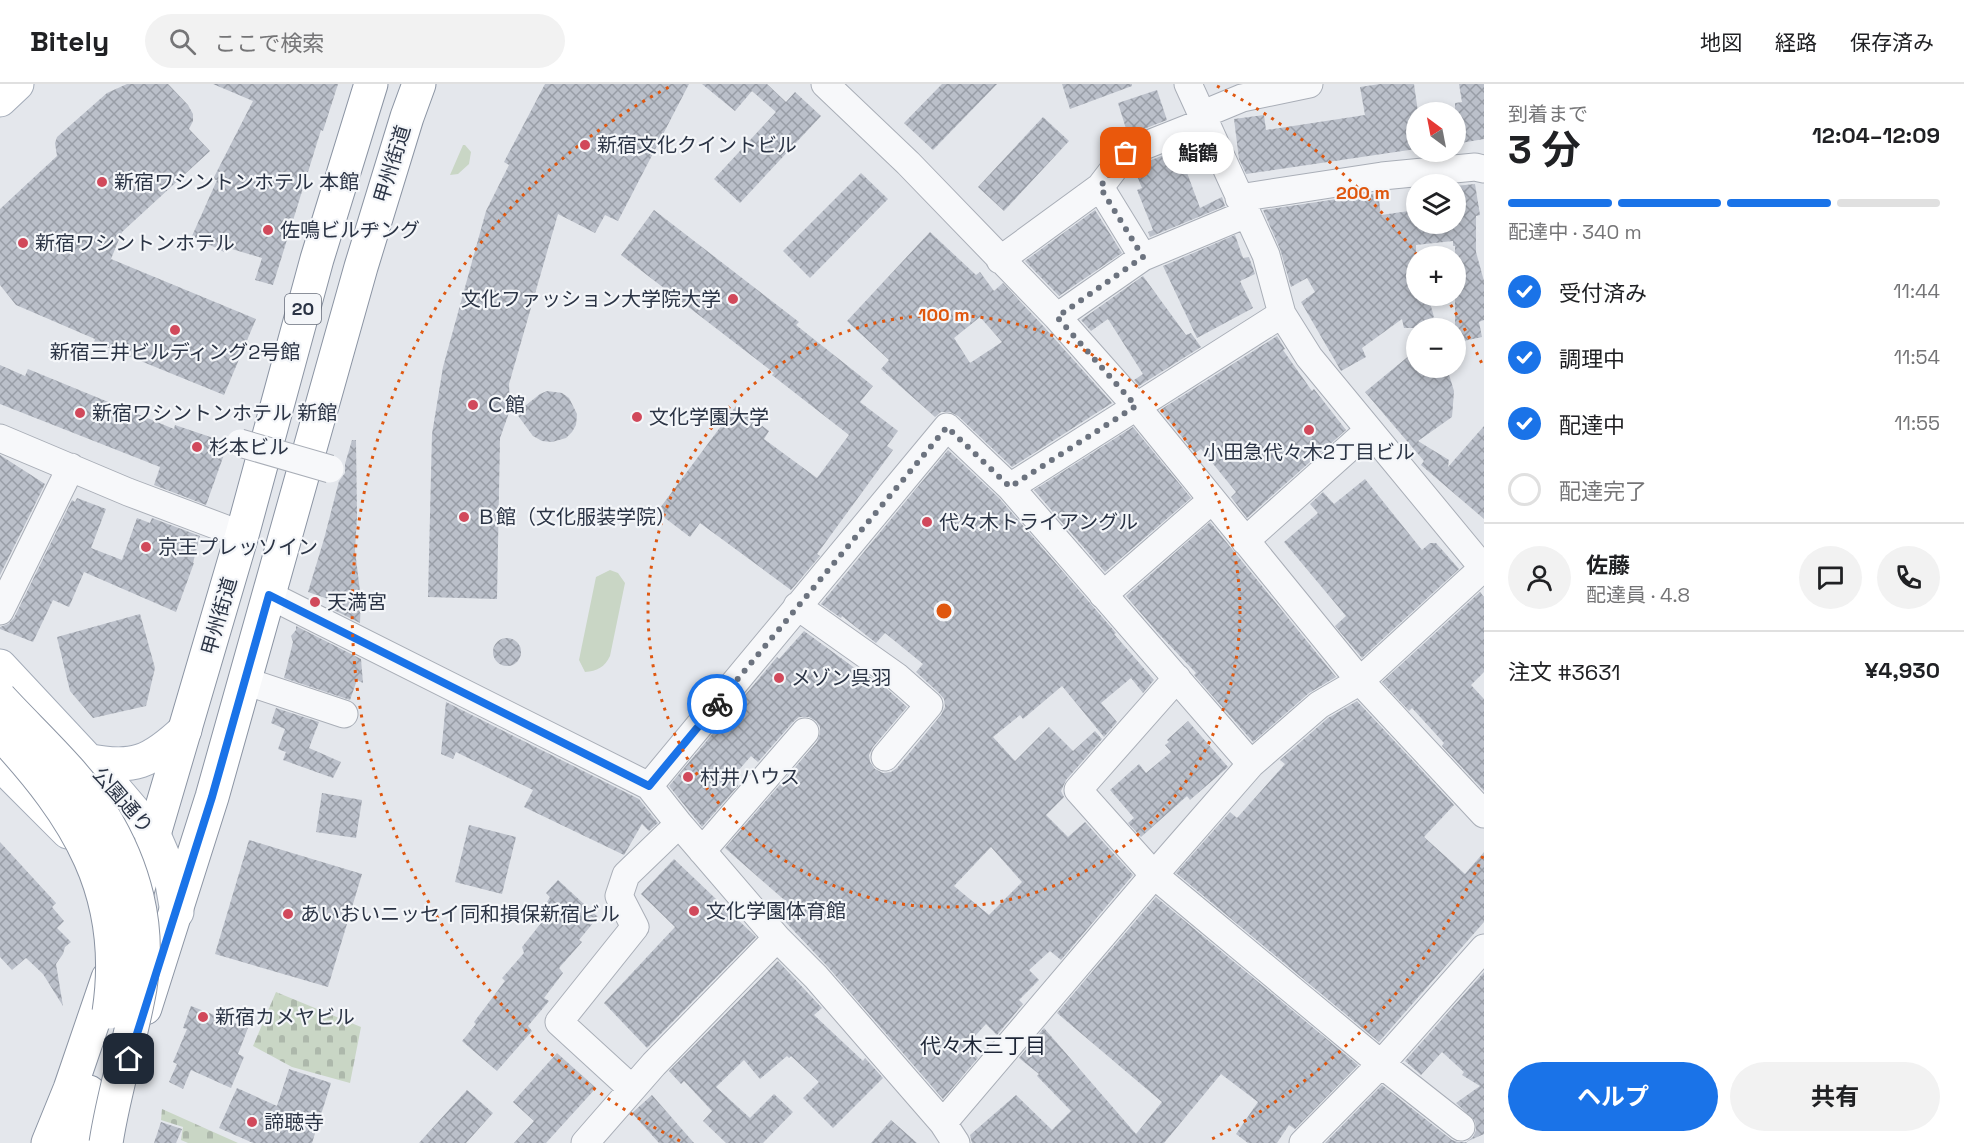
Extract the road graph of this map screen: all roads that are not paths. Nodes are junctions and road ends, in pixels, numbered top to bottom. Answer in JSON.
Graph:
{"nodes":[{"id":1,"x":17,"y":84,"type":"edge"},
{"id":2,"x":371,"y":84,"type":"edge"},
{"id":3,"x":419,"y":84,"type":"edge"},
{"id":4,"x":825,"y":84,"type":"edge"},
{"id":5,"x":1188,"y":84,"type":"edge"},
{"id":6,"x":1309,"y":84,"type":"edge"},
{"id":7,"x":0,"y":100,"type":"edge"},
{"id":8,"x":1202,"y":119,"type":"junction"},
{"id":9,"x":1484,"y":169,"type":"edge"},
{"id":10,"x":1100,"y":187,"type":"junction"},
{"id":11,"x":1243,"y":206,"type":"junction"},
{"id":12,"x":1143,"y":257,"type":"junction"},
{"id":13,"x":1000,"y":260,"type":"junction"},
{"id":14,"x":1282,"y":314,"type":"junction"},
{"id":15,"x":1057,"y":317,"type":"junction"},
{"id":16,"x":1136,"y":406,"type":"junction"},
{"id":17,"x":1370,"y":430,"type":"junction"},
{"id":18,"x":0,"y":438,"type":"edge"},
{"id":19,"x":240,"y":443,"type":"dead end"},
{"id":20,"x":71,"y":467,"type":"junction"},
{"id":21,"x":330,"y":469,"type":"dead end"},
{"id":22,"x":1010,"y":487,"type":"junction"},
{"id":23,"x":1212,"y":500,"type":"junction"},
{"id":24,"x":242,"y":535,"type":"junction"},
{"id":25,"x":1245,"y":541,"type":"junction"},
{"id":26,"x":1484,"y":569,"type":"edge"},
{"id":27,"x":269,"y":595,"type":"junction"},
{"id":28,"x":1103,"y":595,"type":"junction"},
{"id":29,"x":797,"y":606,"type":"junction"},
{"id":30,"x":0,"y":611,"type":"edge"},
{"id":31,"x":0,"y":666,"type":"edge"},
{"id":32,"x":1177,"y":678,"type":"junction"},
{"id":33,"x":245,"y":681,"type":"junction"},
{"id":34,"x":1360,"y":681,"type":"junction"},
{"id":35,"x":0,"y":698,"type":"edge"},
{"id":36,"x":344,"y":714,"type":"dead end"},
{"id":37,"x":185,"y":730,"type":"junction"},
{"id":38,"x":805,"y":732,"type":"dead end"},
{"id":39,"x":0,"y":733,"type":"edge"},
{"id":40,"x":885,"y":757,"type":"dead end"},
{"id":41,"x":87,"y":760,"type":"junction"},
{"id":42,"x":0,"y":764,"type":"edge"},
{"id":43,"x":1251,"y":764,"type":"junction"},
{"id":44,"x":649,"y":786,"type":"junction"},
{"id":45,"x":1483,"y":811,"type":"edge"},
{"id":46,"x":679,"y":824,"type":"junction"},
{"id":47,"x":154,"y":835,"type":"junction"},
{"id":48,"x":702,"y":851,"type":"junction"},
{"id":49,"x":1154,"y":874,"type":"junction"},
{"id":50,"x":136,"y":896,"type":"junction"},
{"id":51,"x":177,"y":912,"type":"junction"},
{"id":52,"x":777,"y":938,"type":"junction"},
{"id":53,"x":1484,"y":948,"type":"edge"},
{"id":54,"x":109,"y":1012,"type":"junction"},
{"id":55,"x":1381,"y":1064,"type":"junction"},
{"id":56,"x":631,"y":1088,"type":"junction"},
{"id":57,"x":1461,"y":1127,"type":"dead end"},
{"id":58,"x":948,"y":1136,"type":"edge"},
{"id":59,"x":48,"y":1143,"type":"edge"},
{"id":60,"x":60,"y":1143,"type":"edge"},
{"id":61,"x":74,"y":1143,"type":"edge"},
{"id":62,"x":104,"y":1143,"type":"edge"},
{"id":63,"x":585,"y":1143,"type":"edge"},
{"id":64,"x":1303,"y":1143,"type":"edge"}],
"edges":[{"from":1,"to":7,"type":"main road"},
{"from":2,"to":24,"type":"main road","name":"甲州街道","number":"20"},
{"from":3,"to":27,"type":"main road","name":"甲州街道","number":"20"},
{"from":4,"to":13,"type":"street"},
{"from":5,"to":8,"type":"street"},
{"from":6,"to":8,"type":"street"},
{"from":8,"to":10,"type":"street"},
{"from":8,"to":11,"type":"street"},
{"from":9,"to":11,"type":"street"},
{"from":10,"to":12,"type":"street"},
{"from":10,"to":13,"type":"street"},
{"from":11,"to":12,"type":"street"},
{"from":11,"to":14,"type":"street"},
{"from":12,"to":15,"type":"street"},
{"from":13,"to":15,"type":"street"},
{"from":14,"to":16,"type":"street"},
{"from":14,"to":17,"type":"street"},
{"from":15,"to":16,"type":"street"},
{"from":16,"to":22,"type":"street"},
{"from":16,"to":23,"type":"street"},
{"from":17,"to":25,"type":"street"},
{"from":17,"to":26,"type":"street"},
{"from":18,"to":20,"type":"street"},
{"from":19,"to":21,"type":"street","bridge":true},
{"from":20,"to":24,"type":"street"},
{"from":20,"to":30,"type":"street"},
{"from":22,"to":28,"type":"street"},
{"from":22,"to":29,"type":"street"},
{"from":23,"to":25,"type":"street"},
{"from":23,"to":28,"type":"street"},
{"from":24,"to":37,"type":"main road","name":"甲州街道","number":"20"},
{"from":25,"to":34,"type":"street"},
{"from":26,"to":34,"type":"street"},
{"from":27,"to":33,"type":"main road","name":"甲州街道","number":"20"},
{"from":27,"to":44,"type":"street"},
{"from":28,"to":32,"type":"street"},
{"from":29,"to":40,"type":"street"},
{"from":29,"to":44,"type":"street"},
{"from":31,"to":41,"type":"main road","name":"公園通り"},
{"from":32,"to":43,"type":"street"},
{"from":32,"to":49,"type":"street"},
{"from":33,"to":36,"type":"street"},
{"from":33,"to":51,"type":"main road","name":"甲州街道","number":"20"},
{"from":34,"to":43,"type":"street"},
{"from":34,"to":45,"type":"street"},
{"from":35,"to":62,"type":"main road","bridge":true},
{"from":37,"to":41,"type":"main road"},
{"from":37,"to":47,"type":"main road","name":"甲州街道","number":"20"},
{"from":38,"to":48,"type":"street"},
{"from":39,"to":54,"type":"main road","bridge":true},
{"from":41,"to":47,"type":"main road","name":"公園通り"},
{"from":42,"to":50,"type":"main road"},
{"from":43,"to":49,"type":"street"},
{"from":44,"to":46,"type":"street"},
{"from":46,"to":48,"type":"street"},
{"from":46,"to":56,"type":"street"},
{"from":47,"to":50,"type":"main road","name":"甲州街道","number":"20"},
{"from":47,"to":51,"type":"main road","name":"公園通り"},
{"from":48,"to":52,"type":"street"},
{"from":49,"to":55,"type":"street"},
{"from":49,"to":58,"type":"street"},
{"from":50,"to":51,"type":"main road"},
{"from":50,"to":59,"type":"main road","name":"甲州街道","number":"20"},
{"from":51,"to":62,"type":"main road","name":"甲州街道","number":"20"},
{"from":52,"to":56,"type":"street"},
{"from":52,"to":58,"type":"street"},
{"from":53,"to":55,"type":"street"},
{"from":54,"to":60,"type":"main road"},
{"from":54,"to":61,"type":"main road"},
{"from":55,"to":57,"type":"street"},
{"from":55,"to":64,"type":"street"},
{"from":56,"to":63,"type":"street"}]}
